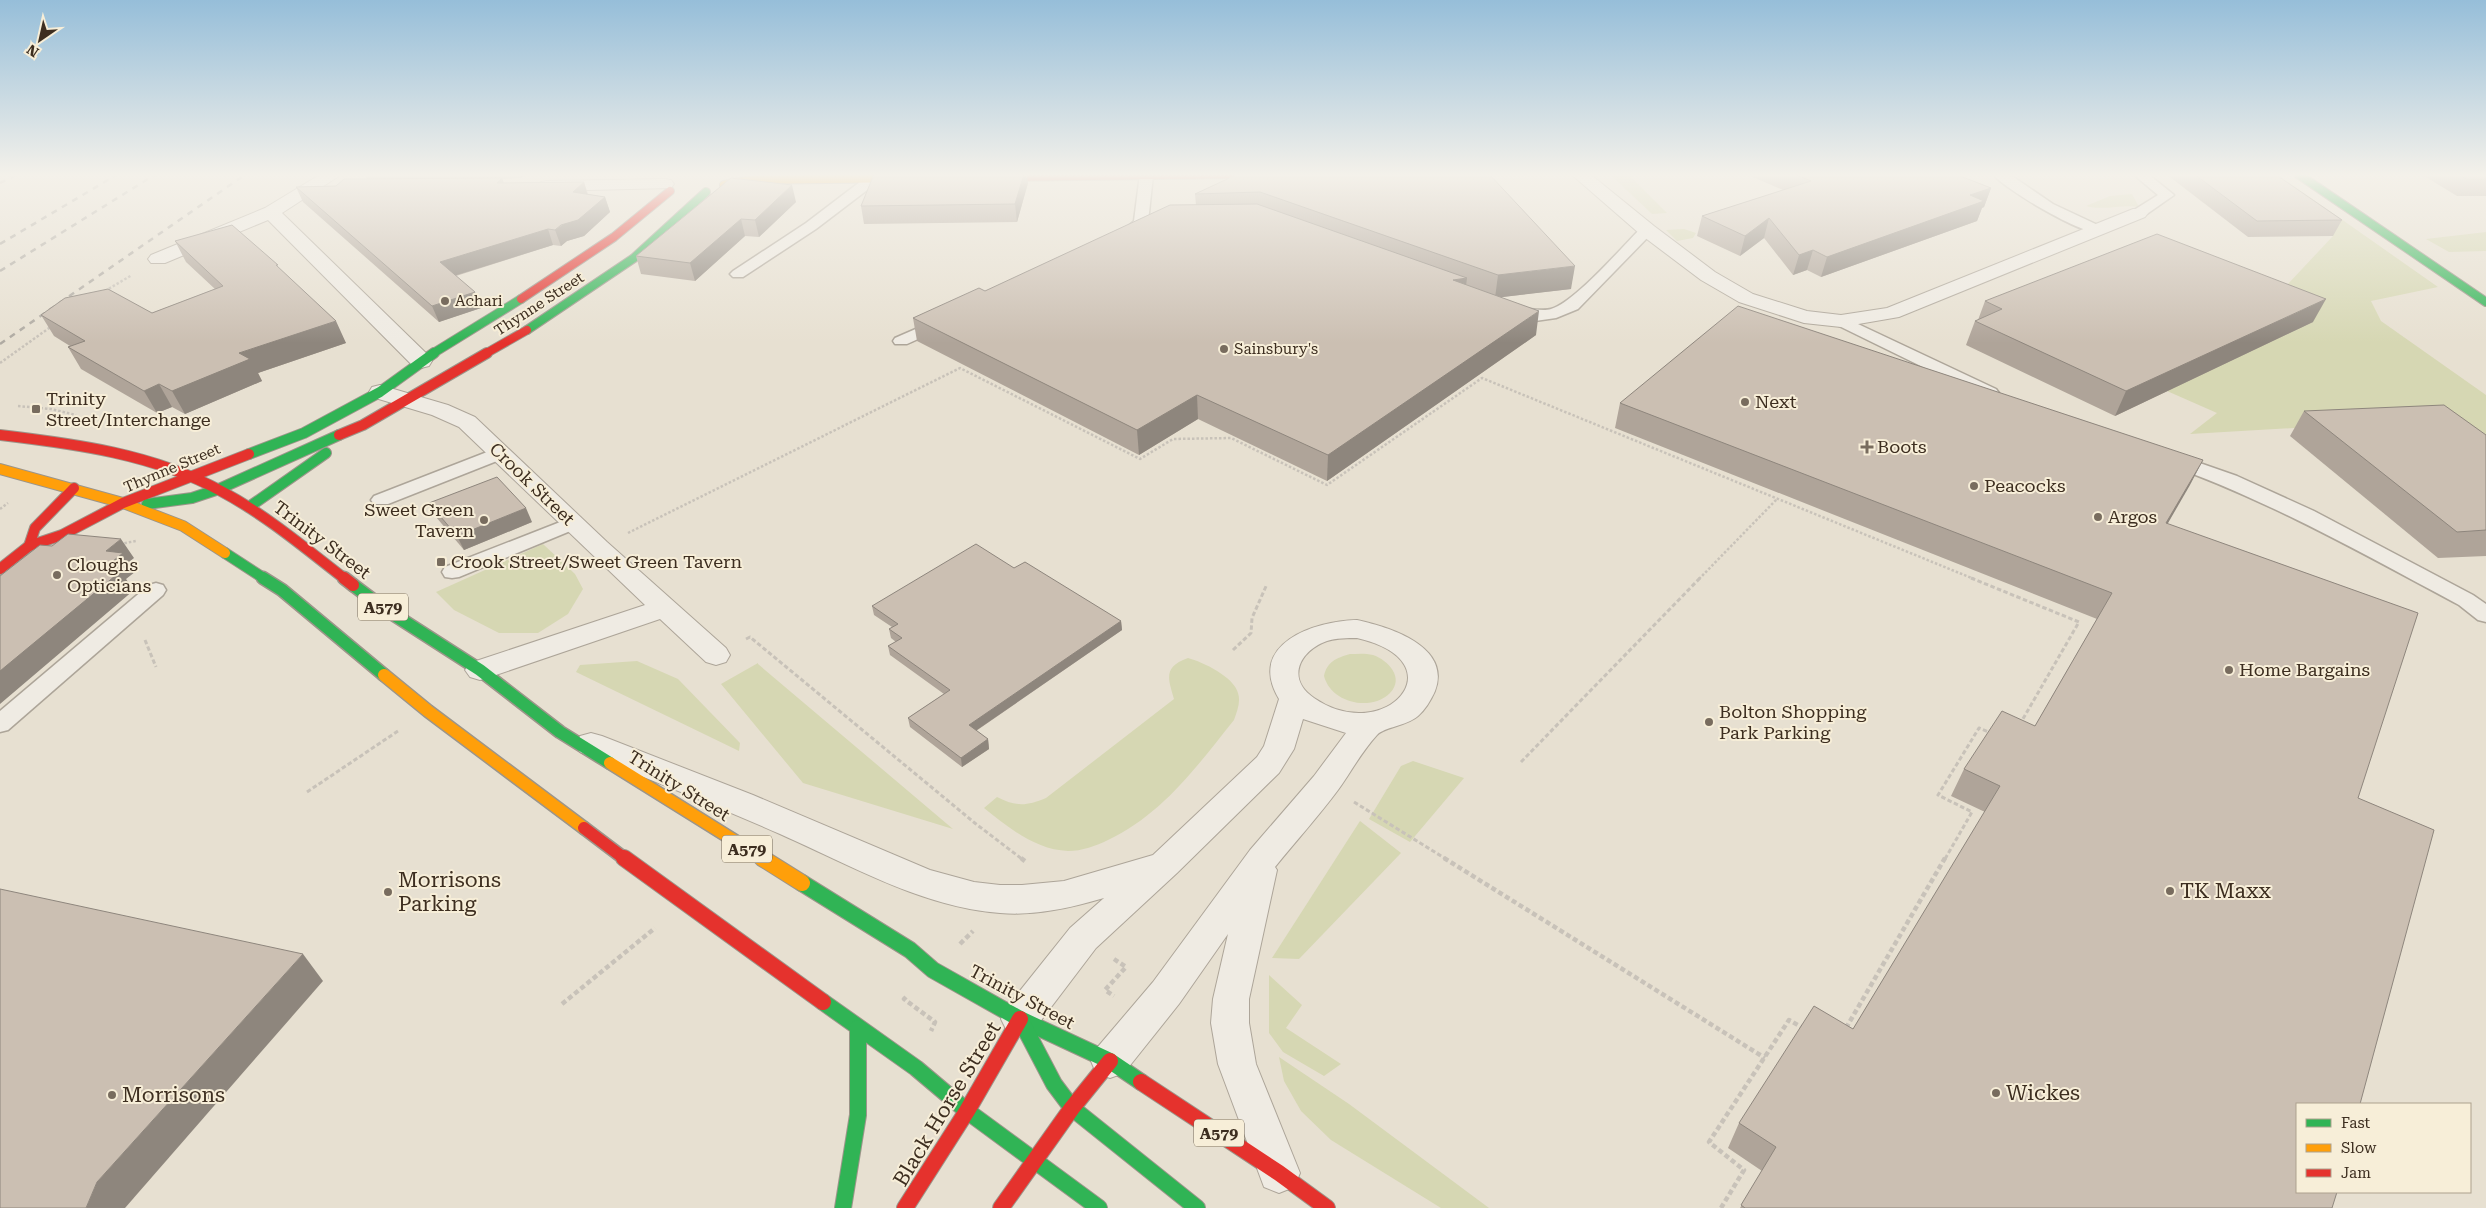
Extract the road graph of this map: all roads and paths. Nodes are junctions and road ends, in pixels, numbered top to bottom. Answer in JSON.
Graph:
{"nodes":[{"id":1,"x":228,"y":230,"type":"edge"},
{"id":2,"x":289,"y":230,"type":"edge"},
{"id":3,"x":622,"y":230,"type":"edge"},
{"id":4,"x":664,"y":230,"type":"edge"},
{"id":5,"x":804,"y":230,"type":"edge"},
{"id":6,"x":1133,"y":230,"type":"edge"},
{"id":7,"x":1647,"y":230,"type":"joint"},
{"id":8,"x":2098,"y":230,"type":"edge"},
{"id":9,"x":2380,"y":230,"type":"edge"},
{"id":10,"x":1107,"y":246,"type":"edge"},
{"id":11,"x":158,"y":260,"type":"joint"},
{"id":12,"x":738,"y":274,"type":"dead end"},
{"id":13,"x":100,"y":294,"type":"edge"},
{"id":14,"x":2486,"y":302,"type":"edge"},
{"id":15,"x":1498,"y":306,"type":"edge"},
{"id":16,"x":951,"y":318,"type":"edge"},
{"id":17,"x":1841,"y":321,"type":"junction"},
{"id":18,"x":53,"y":325,"type":"edge"},
{"id":19,"x":901,"y":341,"type":"dead end"},
{"id":20,"x":421,"y":361,"type":"junction"},
{"id":21,"x":0,"y":363,"type":"edge"},
{"id":22,"x":380,"y":392,"type":"junction"},
{"id":23,"x":2002,"y":398,"type":"edge"},
{"id":24,"x":409,"y":399,"type":"junction"},
{"id":25,"x":17,"y":406,"type":"dead end"},
{"id":26,"x":79,"y":417,"type":"dead end"},
{"id":27,"x":363,"y":425,"type":"junction"},
{"id":28,"x":0,"y":435,"type":"edge"},
{"id":29,"x":500,"y":453,"type":"junction"},
{"id":30,"x":2157,"y":454,"type":"edge"},
{"id":31,"x":0,"y":469,"type":"edge"},
{"id":32,"x":190,"y":476,"type":"junction"},
{"id":33,"x":74,"y":488,"type":"junction"},
{"id":34,"x":219,"y":489,"type":"junction"},
{"id":35,"x":1777,"y":499,"type":"junction"},
{"id":36,"x":381,"y":500,"type":"dead end"},
{"id":37,"x":123,"y":503,"type":"junction"},
{"id":38,"x":2,"y":504,"type":"edge"},
{"id":39,"x":249,"y":507,"type":"junction"},
{"id":40,"x":0,"y":509,"type":"edge"},
{"id":41,"x":573,"y":523,"type":"junction"},
{"id":42,"x":29,"y":546,"type":"junction"},
{"id":43,"x":598,"y":548,"type":"junction"},
{"id":44,"x":0,"y":569,"type":"edge"},
{"id":45,"x":452,"y":572,"type":"dead end"},
{"id":46,"x":1268,"y":584,"type":"dead end"},
{"id":47,"x":156,"y":590,"type":"dead end"},
{"id":48,"x":665,"y":608,"type":"junction"},
{"id":49,"x":2486,"y":616,"type":"edge"},
{"id":50,"x":1233,"y":650,"type":"dead end"},
{"id":51,"x":716,"y":654,"type":"joint"},
{"id":52,"x":480,"y":670,"type":"junction"},
{"id":53,"x":1294,"y":698,"type":"junction"},
{"id":54,"x":428,"y":711,"type":"junction"},
{"id":55,"x":1369,"y":723,"type":"junction"},
{"id":56,"x":0,"y":724,"type":"edge"},
{"id":57,"x":2020,"y":725,"type":"edge"},
{"id":58,"x":560,"y":732,"type":"junction"},
{"id":59,"x":1995,"y":735,"type":"edge"},
{"id":60,"x":1521,"y":762,"type":"dead end"},
{"id":61,"x":1325,"y":784,"type":"junction"},
{"id":62,"x":307,"y":792,"type":"dead end"},
{"id":63,"x":1262,"y":859,"type":"junction"},
{"id":64,"x":1166,"y":864,"type":"junction"},
{"id":65,"x":1033,"y":868,"type":"dead end"},
{"id":66,"x":685,"y":904,"type":"junction"},
{"id":67,"x":562,"y":1004,"type":"dead end"},
{"id":68,"x":1020,"y":1019,"type":"junction"},
{"id":69,"x":858,"y":1028,"type":"junction"},
{"id":70,"x":1804,"y":1029,"type":"edge"},
{"id":71,"x":1845,"y":1030,"type":"edge"},
{"id":72,"x":1765,"y":1058,"type":"junction"},
{"id":73,"x":1110,"y":1061,"type":"junction"},
{"id":74,"x":1072,"y":1108,"type":"junction"},
{"id":75,"x":967,"y":1110,"type":"junction"},
{"id":76,"x":1034,"y":1161,"type":"junction"},
{"id":77,"x":1279,"y":1173,"type":"junction"},
{"id":78,"x":843,"y":1208,"type":"edge"},
{"id":79,"x":906,"y":1208,"type":"edge"},
{"id":80,"x":1001,"y":1208,"type":"edge"},
{"id":81,"x":1098,"y":1208,"type":"edge"},
{"id":82,"x":1196,"y":1208,"type":"edge"},
{"id":83,"x":1327,"y":1208,"type":"edge"},
{"id":84,"x":1721,"y":1208,"type":"edge"}],
"edges":[{"from":1,"to":11,"type":"street"},
{"from":2,"to":20,"type":"street"},
{"from":3,"to":20,"type":"main road","name":"Thynne Street"},
{"from":4,"to":24,"type":"main road","name":"Thynne Street"},
{"from":5,"to":12,"type":"lane"},
{"from":6,"to":10,"type":"lane"},
{"from":7,"to":15,"type":"lane"},
{"from":7,"to":17,"type":"street"},
{"from":8,"to":17,"type":"street"},
{"from":9,"to":14,"type":"main road"},
{"from":11,"to":13,"type":"path"},
{"from":16,"to":19,"type":"lane"},
{"from":17,"to":23,"type":"lane"},
{"from":18,"to":21,"type":"path"},
{"from":20,"to":22,"type":"main road","name":"Thynne Street"},
{"from":22,"to":24,"type":"street","name":"Crook Street"},
{"from":22,"to":32,"type":"main road","name":"Thynne Street"},
{"from":24,"to":27,"type":"main road","name":"Thynne Street"},
{"from":24,"to":29,"type":"street","name":"Crook Street"},
{"from":25,"to":26,"type":"path"},
{"from":27,"to":34,"type":"main road","name":"Thynne Street"},
{"from":27,"to":39,"type":"main road"},
{"from":28,"to":32,"type":"main road","name":"Trinity Street","number":"A579"},
{"from":29,"to":36,"type":"lane"},
{"from":29,"to":41,"type":"street","name":"Crook Street"},
{"from":30,"to":49,"type":"lane"},
{"from":31,"to":33,"type":"main road","number":"A579"},
{"from":32,"to":34,"type":"main road","name":"Trinity Street","number":"A579"},
{"from":32,"to":37,"type":"main road","name":"Thynne Street"},
{"from":33,"to":37,"type":"main road","number":"A579"},
{"from":33,"to":42,"type":"main road"},
{"from":34,"to":37,"type":"main road","name":"Thynne Street"},
{"from":34,"to":39,"type":"main road","name":"Trinity Street","number":"A579"},
{"from":35,"to":43,"type":"path"},
{"from":35,"to":57,"type":"path"},
{"from":35,"to":60,"type":"path"},
{"from":37,"to":42,"type":"main road"},
{"from":37,"to":54,"type":"main road","number":"A579"},
{"from":38,"to":40,"type":"path"},
{"from":39,"to":52,"type":"main road","name":"Trinity Street","number":"A579"},
{"from":41,"to":43,"type":"street","name":"Crook Street"},
{"from":41,"to":45,"type":"lane"},
{"from":42,"to":44,"type":"main road"},
{"from":43,"to":48,"type":"street","name":"Crook Street"},
{"from":46,"to":50,"type":"path"},
{"from":47,"to":56,"type":"lane"},
{"from":48,"to":51,"type":"street","name":"Crook Street"},
{"from":48,"to":52,"type":"street"},
{"from":51,"to":65,"type":"path"},
{"from":52,"to":58,"type":"main road","name":"Trinity Street","number":"A579"},
{"from":53,"to":55,"type":"street"},
{"from":53,"to":55,"type":"street"},
{"from":53,"to":64,"type":"street"},
{"from":54,"to":62,"type":"path"},
{"from":54,"to":66,"type":"main road","number":"A579"},
{"from":55,"to":61,"type":"street"},
{"from":58,"to":64,"type":"street"},
{"from":58,"to":68,"type":"main road","name":"Trinity Street","number":"A579"},
{"from":59,"to":71,"type":"path"},
{"from":61,"to":63,"type":"street"},
{"from":61,"to":72,"type":"path"},
{"from":63,"to":73,"type":"street"},
{"from":63,"to":77,"type":"street"},
{"from":64,"to":68,"type":"street"},
{"from":66,"to":67,"type":"path"},
{"from":66,"to":69,"type":"main road","number":"A579"},
{"from":68,"to":73,"type":"main road","name":"Trinity Street","number":"A579"},
{"from":68,"to":74,"type":"main road"},
{"from":68,"to":75,"type":"main road","name":"Black Horse Street"},
{"from":69,"to":75,"type":"main road","number":"A579"},
{"from":69,"to":78,"type":"main road"},
{"from":70,"to":72,"type":"path"},
{"from":72,"to":84,"type":"path"},
{"from":73,"to":74,"type":"main road"},
{"from":73,"to":77,"type":"main road","name":"Trinity Street","number":"A579"},
{"from":74,"to":76,"type":"main road"},
{"from":74,"to":82,"type":"main road"},
{"from":75,"to":76,"type":"main road","number":"A579"},
{"from":75,"to":79,"type":"main road","name":"Black Horse Street"},
{"from":76,"to":80,"type":"main road"},
{"from":76,"to":81,"type":"main road","number":"A579"},
{"from":77,"to":83,"type":"main road","name":"Trinity Street","number":"A579"}]}
